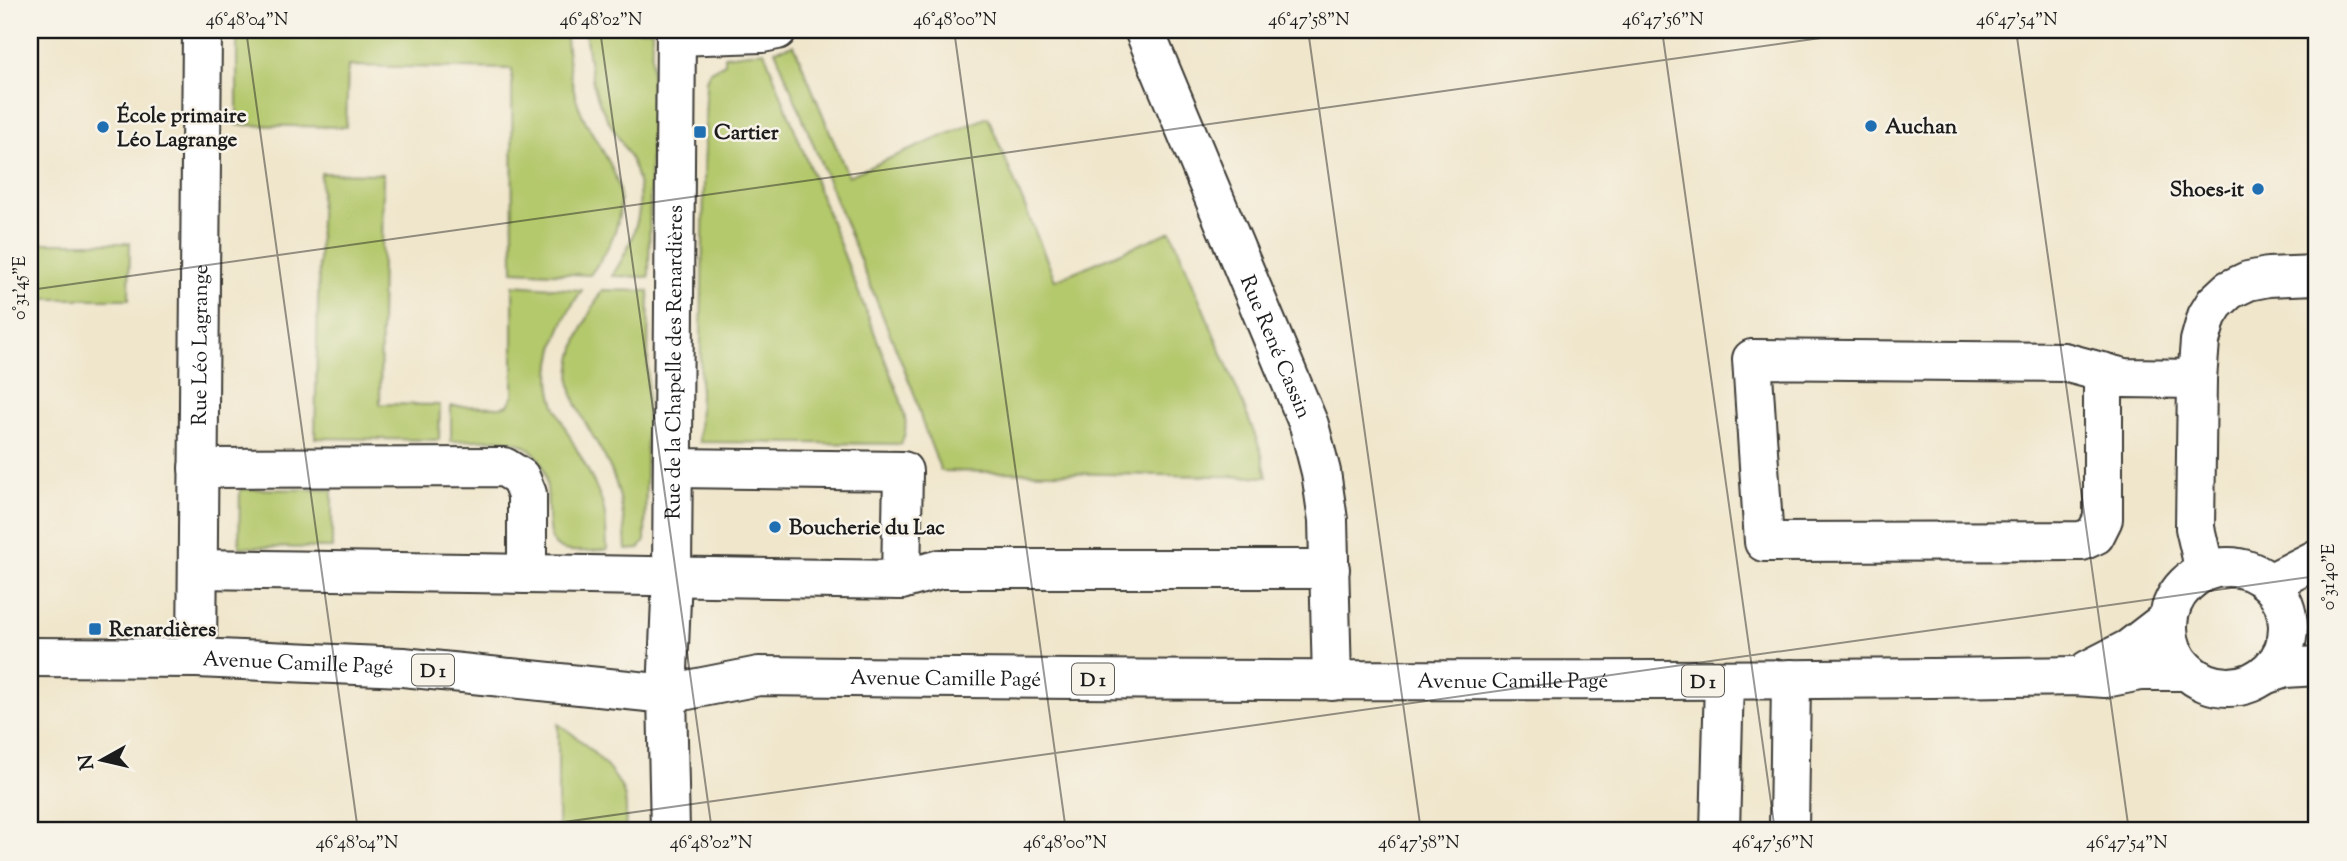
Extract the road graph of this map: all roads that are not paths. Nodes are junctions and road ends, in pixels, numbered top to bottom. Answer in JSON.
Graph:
{"nodes":[{"id":1,"x":202,"y":30,"type":"edge"},
{"id":2,"x":777,"y":30,"type":"edge"},
{"id":3,"x":1144,"y":30,"type":"edge"},
{"id":4,"x":676,"y":33,"type":"edge"},
{"id":5,"x":2317,"y":275,"type":"edge"},
{"id":6,"x":2103,"y":372,"type":"junction"},
{"id":7,"x":2197,"y":379,"type":"junction"},
{"id":8,"x":198,"y":468,"type":"junction"},
{"id":9,"x":673,"y":468,"type":"junction"},
{"id":10,"x":2317,"y":559,"type":"edge"},
{"id":11,"x":198,"y":569,"type":"junction"},
{"id":12,"x":1330,"y":569,"type":"junction"},
{"id":13,"x":2205,"y":570,"type":"junction"},
{"id":14,"x":527,"y":574,"type":"junction"},
{"id":15,"x":672,"y":575,"type":"junction"},
{"id":16,"x":901,"y":580,"type":"junction"},
{"id":17,"x":2278,"y":597,"type":"junction"},
{"id":18,"x":2168,"y":619,"type":"junction"},
{"id":19,"x":2317,"y":636,"type":"edge"},
{"id":20,"x":30,"y":657,"type":"edge"},
{"id":21,"x":197,"y":658,"type":"junction"},
{"id":22,"x":2317,"y":666,"type":"edge"},
{"id":23,"x":2187,"y":671,"type":"junction"},
{"id":24,"x":2264,"y":675,"type":"junction"},
{"id":25,"x":2074,"y":676,"type":"junction"},
{"id":26,"x":1724,"y":680,"type":"junction"},
{"id":27,"x":1791,"y":680,"type":"junction"},
{"id":28,"x":1332,"y":681,"type":"junction"},
{"id":29,"x":667,"y":694,"type":"junction"},
{"id":30,"x":670,"y":831,"type":"edge"},
{"id":31,"x":1720,"y":831,"type":"edge"},
{"id":32,"x":1789,"y":831,"type":"edge"}],
"edges":[{"from":1,"to":8,"type":"street","name":"Rue Léo Lagrange"},
{"from":2,"to":4,"type":"street"},
{"from":3,"to":12,"type":"street","name":"Rue René Cassin"},
{"from":4,"to":9,"type":"street","name":"Rue de la Chapelle des Renardières"},
{"from":5,"to":7,"type":"street"},
{"from":6,"to":6,"type":"street"},
{"from":6,"to":7,"type":"street"},
{"from":7,"to":13,"type":"street"},
{"from":8,"to":11,"type":"street","name":"Rue Léo Lagrange"},
{"from":8,"to":14,"type":"street"},
{"from":9,"to":15,"type":"street","name":"Rue de la Chapelle des Renardières"},
{"from":9,"to":16,"type":"street"},
{"from":10,"to":17,"type":"street"},
{"from":11,"to":14,"type":"street"},
{"from":11,"to":21,"type":"street","name":"Rue Léo Lagrange"},
{"from":12,"to":16,"type":"street"},
{"from":12,"to":28,"type":"street","name":"Rue René Cassin"},
{"from":13,"to":17,"type":"street"},
{"from":13,"to":18,"type":"street"},
{"from":14,"to":15,"type":"street"},
{"from":15,"to":16,"type":"street"},
{"from":15,"to":29,"type":"street","name":"Rue de la Chapelle des Renardières"},
{"from":17,"to":19,"type":"street"},
{"from":17,"to":24,"type":"street"},
{"from":18,"to":23,"type":"street"},
{"from":18,"to":25,"type":"street","name":"Avenue Camille Pagé","number":"D 1"},
{"from":20,"to":21,"type":"street","name":"Avenue Camille Pagé","number":"D 1"},
{"from":21,"to":29,"type":"street","name":"Avenue Camille Pagé","number":"D 1"},
{"from":22,"to":24,"type":"street"},
{"from":23,"to":24,"type":"street"},
{"from":23,"to":25,"type":"street","name":"Avenue Camille Pagé","number":"D 1"},
{"from":25,"to":27,"type":"street","name":"Avenue Camille Pagé","number":"D 1"},
{"from":26,"to":27,"type":"street","name":"Avenue Camille Pagé","number":"D 1"},
{"from":26,"to":28,"type":"street","name":"Avenue Camille Pagé","number":"D 1"},
{"from":26,"to":31,"type":"street"},
{"from":27,"to":32,"type":"street"},
{"from":28,"to":29,"type":"street","name":"Avenue Camille Pagé","number":"D 1"},
{"from":29,"to":30,"type":"street","name":"Rue de la Chapelle des Renardières"}]}
